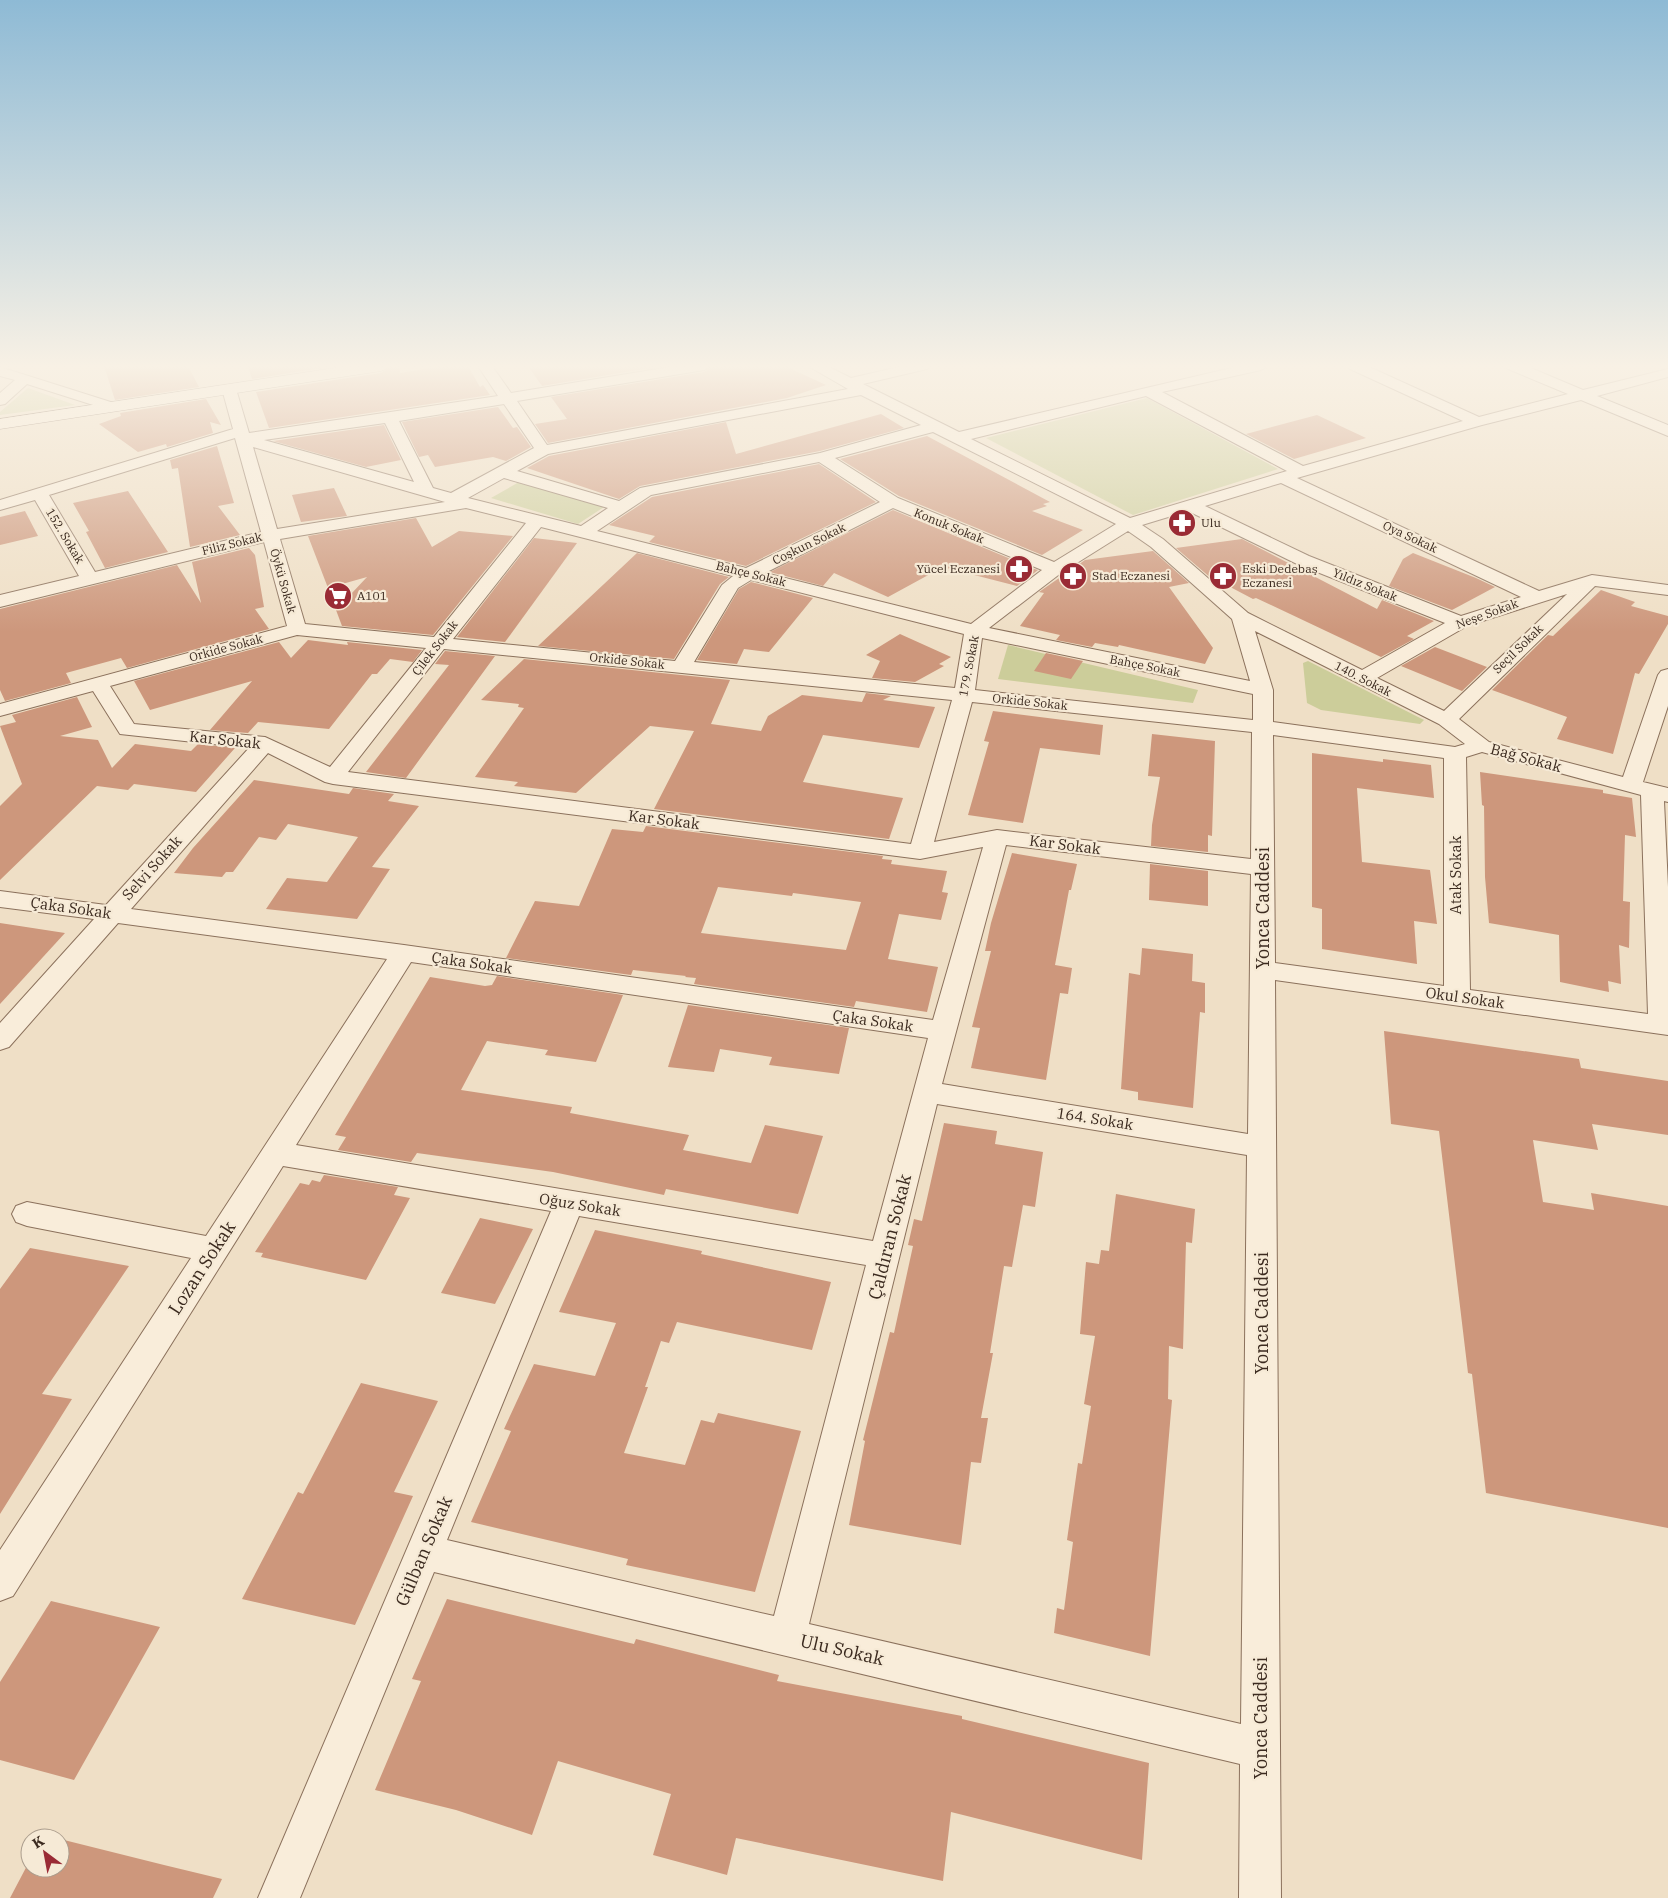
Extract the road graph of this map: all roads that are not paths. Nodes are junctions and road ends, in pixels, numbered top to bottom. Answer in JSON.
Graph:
{"nodes":[{"id":1,"x":173,"y":455,"type":"edge"},
{"id":2,"x":247,"y":455,"type":"edge"},
{"id":3,"x":306,"y":455,"type":"edge"},
{"id":4,"x":408,"y":455,"type":"edge"},
{"id":5,"x":535,"y":455,"type":"edge"},
{"id":6,"x":831,"y":455,"type":"edge"},
{"id":7,"x":993,"y":455,"type":"edge"},
{"id":8,"x":1268,"y":455,"type":"edge"},
{"id":9,"x":1362,"y":455,"type":"edge"},
{"id":10,"x":822,"y":457,"type":"junction"},
{"id":11,"x":503,"y":472,"type":"junction"},
{"id":12,"x":1301,"y":472,"type":"junction"},
{"id":13,"x":1283,"y":478,"type":"junction"},
{"id":14,"x":426,"y":491,"type":"junction"},
{"id":15,"x":38,"y":493,"type":"junction"},
{"id":16,"x":460,"y":501,"type":"junction"},
{"id":17,"x":892,"y":502,"type":"junction"},
{"id":18,"x":0,"y":505,"type":"edge"},
{"id":19,"x":1191,"y":506,"type":"junction"},
{"id":20,"x":622,"y":507,"type":"junction"},
{"id":21,"x":537,"y":520,"type":"junction"},
{"id":22,"x":1128,"y":524,"type":"junction"},
{"id":23,"x":585,"y":531,"type":"junction"},
{"id":24,"x":270,"y":535,"type":"junction"},
{"id":25,"x":1055,"y":569,"type":"junction"},
{"id":26,"x":748,"y":574,"type":"junction"},
{"id":27,"x":90,"y":579,"type":"junction"},
{"id":28,"x":1592,"y":580,"type":"junction"},
{"id":29,"x":1646,"y":589,"type":"junction"},
{"id":30,"x":1668,"y":590,"type":"edge"},
{"id":31,"x":1537,"y":597,"type":"junction"},
{"id":32,"x":1668,"y":598,"type":"edge"},
{"id":33,"x":0,"y":602,"type":"edge"},
{"id":34,"x":1241,"y":617,"type":"junction"},
{"id":35,"x":1460,"y":622,"type":"junction"},
{"id":36,"x":297,"y":629,"type":"junction"},
{"id":37,"x":974,"y":631,"type":"junction"},
{"id":38,"x":440,"y":642,"type":"junction"},
{"id":39,"x":682,"y":666,"type":"junction"},
{"id":40,"x":1668,"y":675,"type":"edge"},
{"id":41,"x":1362,"y":678,"type":"junction"},
{"id":42,"x":98,"y":683,"type":"junction"},
{"id":43,"x":1262,"y":690,"type":"junction"},
{"id":44,"x":964,"y":695,"type":"junction"},
{"id":45,"x":0,"y":710,"type":"edge"},
{"id":46,"x":1446,"y":720,"type":"junction"},
{"id":47,"x":1263,"y":727,"type":"junction"},
{"id":48,"x":265,"y":743,"type":"junction"},
{"id":49,"x":1482,"y":746,"type":"junction"},
{"id":50,"x":1455,"y":753,"type":"junction"},
{"id":51,"x":333,"y":777,"type":"junction"},
{"id":52,"x":1650,"y":791,"type":"edge"},
{"id":53,"x":997,"y":837,"type":"junction"},
{"id":54,"x":920,"y":852,"type":"junction"},
{"id":55,"x":1263,"y":868,"type":"junction"},
{"id":56,"x":0,"y":899,"type":"edge"},
{"id":57,"x":111,"y":914,"type":"junction"},
{"id":58,"x":404,"y":953,"type":"junction"},
{"id":59,"x":1263,"y":970,"type":"junction"},
{"id":60,"x":1457,"y":997,"type":"junction"},
{"id":61,"x":1665,"y":1026,"type":"edge"},
{"id":62,"x":943,"y":1031,"type":"junction"},
{"id":63,"x":0,"y":1040,"type":"edge"},
{"id":64,"x":926,"y":1092,"type":"junction"},
{"id":65,"x":1263,"y":1146,"type":"junction"},
{"id":66,"x":275,"y":1153,"type":"junction"},
{"id":67,"x":569,"y":1204,"type":"junction"},
{"id":68,"x":27,"y":1214,"type":"dead end"},
{"id":69,"x":214,"y":1250,"type":"junction"},
{"id":70,"x":885,"y":1256,"type":"junction"},
{"id":71,"x":424,"y":1552,"type":"junction"},
{"id":72,"x":5,"y":1567,"type":"edge"},
{"id":73,"x":787,"y":1638,"type":"junction"},
{"id":74,"x":1261,"y":1748,"type":"junction"},
{"id":75,"x":279,"y":1898,"type":"edge"},
{"id":76,"x":1260,"y":1898,"type":"edge"}],
"edges":[{"from":1,"to":15,"type":"street"},
{"from":2,"to":24,"type":"street","name":"Öykü Sokak"},
{"from":3,"to":14,"type":"street","name":"Bahçe Sokak"},
{"from":4,"to":14,"type":"street"},
{"from":5,"to":11,"type":"street"},
{"from":6,"to":10,"type":"street"},
{"from":7,"to":22,"type":"street","name":"140. Sokak"},
{"from":8,"to":12,"type":"street"},
{"from":9,"to":12,"type":"street","name":"179. Sokak"},
{"from":10,"to":17,"type":"street","name":"Konuk Sokak"},
{"from":10,"to":20,"type":"street"},
{"from":11,"to":16,"type":"street"},
{"from":11,"to":20,"type":"street"},
{"from":12,"to":13,"type":"street","name":"179. Sokak"},
{"from":13,"to":19,"type":"street","name":"179. Sokak"},
{"from":13,"to":31,"type":"street","name":"Oya Sokak"},
{"from":14,"to":16,"type":"street","name":"Bahçe Sokak"},
{"from":15,"to":18,"type":"street"},
{"from":15,"to":27,"type":"street","name":"152. Sokak"},
{"from":16,"to":21,"type":"street","name":"Bahçe Sokak"},
{"from":16,"to":24,"type":"street","name":"Filiz Sokak"},
{"from":17,"to":25,"type":"street","name":"Konuk Sokak"},
{"from":17,"to":26,"type":"street","name":"Coşkun Sokak"},
{"from":19,"to":22,"type":"street","name":"179. Sokak"},
{"from":19,"to":35,"type":"street","name":"Yıldız Sokak"},
{"from":20,"to":23,"type":"street"},
{"from":21,"to":23,"type":"street","name":"Bahçe Sokak"},
{"from":21,"to":38,"type":"street","name":"Çilek Sokak"},
{"from":22,"to":25,"type":"street","name":"179. Sokak"},
{"from":22,"to":34,"type":"street","name":"140. Sokak"},
{"from":23,"to":26,"type":"street","name":"Bahçe Sokak"},
{"from":24,"to":27,"type":"street","name":"Filiz Sokak"},
{"from":24,"to":36,"type":"street","name":"Öykü Sokak"},
{"from":25,"to":37,"type":"street","name":"179. Sokak"},
{"from":26,"to":37,"type":"street","name":"Bahçe Sokak"},
{"from":26,"to":39,"type":"street","name":"Coşkun Sokak"},
{"from":27,"to":33,"type":"street","name":"Filiz Sokak"},
{"from":28,"to":29,"type":"street"},
{"from":28,"to":31,"type":"street","name":"Neşe Sokak"},
{"from":28,"to":46,"type":"street","name":"Seçil Sokak"},
{"from":29,"to":30,"type":"street"},
{"from":29,"to":32,"type":"street"},
{"from":31,"to":35,"type":"street","name":"Neşe Sokak"},
{"from":34,"to":41,"type":"street","name":"140. Sokak"},
{"from":34,"to":43,"type":"street","name":"Yonca Caddesi"},
{"from":35,"to":41,"type":"street","name":"Neşe Sokak"},
{"from":36,"to":38,"type":"street","name":"Orkide Sokak"},
{"from":36,"to":42,"type":"street","name":"Orkide Sokak"},
{"from":37,"to":43,"type":"street","name":"Bahçe Sokak"},
{"from":37,"to":44,"type":"street","name":"179. Sokak"},
{"from":38,"to":39,"type":"street","name":"Orkide Sokak"},
{"from":38,"to":51,"type":"street","name":"Çilek Sokak"},
{"from":39,"to":44,"type":"street","name":"Orkide Sokak"},
{"from":40,"to":52,"type":"street"},
{"from":41,"to":46,"type":"street","name":"140. Sokak"},
{"from":42,"to":45,"type":"street","name":"Orkide Sokak"},
{"from":42,"to":48,"type":"street","name":"Kar Sokak"},
{"from":43,"to":47,"type":"street","name":"Yonca Caddesi"},
{"from":44,"to":47,"type":"street","name":"Orkide Sokak"},
{"from":44,"to":54,"type":"street","name":"179. Sokak"},
{"from":46,"to":49,"type":"street","name":"140. Sokak"},
{"from":47,"to":50,"type":"street","name":"Bağ Sokak"},
{"from":47,"to":55,"type":"street","name":"Yonca Caddesi"},
{"from":48,"to":51,"type":"street","name":"Kar Sokak"},
{"from":48,"to":57,"type":"street","name":"Selvi Sokak"},
{"from":49,"to":50,"type":"street","name":"Bağ Sokak"},
{"from":49,"to":52,"type":"street","name":"Bağ Sokak"},
{"from":50,"to":60,"type":"street","name":"Atak Sokak"},
{"from":51,"to":54,"type":"street","name":"Kar Sokak"},
{"from":52,"to":61,"type":"street"},
{"from":53,"to":54,"type":"street","name":"Kar Sokak"},
{"from":53,"to":55,"type":"street","name":"Kar Sokak"},
{"from":53,"to":62,"type":"street","name":"Çaldıran Sokak"},
{"from":55,"to":59,"type":"street","name":"Yonca Caddesi"},
{"from":56,"to":57,"type":"street","name":"Çaka Sokak"},
{"from":57,"to":58,"type":"street","name":"Çaka Sokak"},
{"from":57,"to":63,"type":"street","name":"Selvi Sokak"},
{"from":58,"to":62,"type":"street","name":"Çaka Sokak"},
{"from":58,"to":66,"type":"street","name":"Lozan Sokak"},
{"from":59,"to":60,"type":"street","name":"Okul Sokak"},
{"from":59,"to":65,"type":"street","name":"Yonca Caddesi"},
{"from":60,"to":61,"type":"street","name":"Okul Sokak"},
{"from":62,"to":64,"type":"street","name":"Çaldıran Sokak"},
{"from":64,"to":65,"type":"street","name":"164. Sokak"},
{"from":64,"to":70,"type":"street","name":"Çaldıran Sokak"},
{"from":65,"to":74,"type":"street","name":"Yonca Caddesi"},
{"from":66,"to":67,"type":"street","name":"Oğuz Sokak"},
{"from":66,"to":69,"type":"street","name":"Lozan Sokak"},
{"from":67,"to":70,"type":"street","name":"Oğuz Sokak"},
{"from":67,"to":71,"type":"street","name":"Gülban Sokak"},
{"from":68,"to":69,"type":"street"},
{"from":69,"to":72,"type":"street","name":"Lozan Sokak"},
{"from":70,"to":73,"type":"street","name":"Çaldıran Sokak"},
{"from":71,"to":73,"type":"street","name":"Ulu Sokak"},
{"from":71,"to":75,"type":"street","name":"Gülban Sokak"},
{"from":73,"to":74,"type":"street","name":"Ulu Sokak"},
{"from":74,"to":76,"type":"street","name":"Yonca Caddesi"}]}
